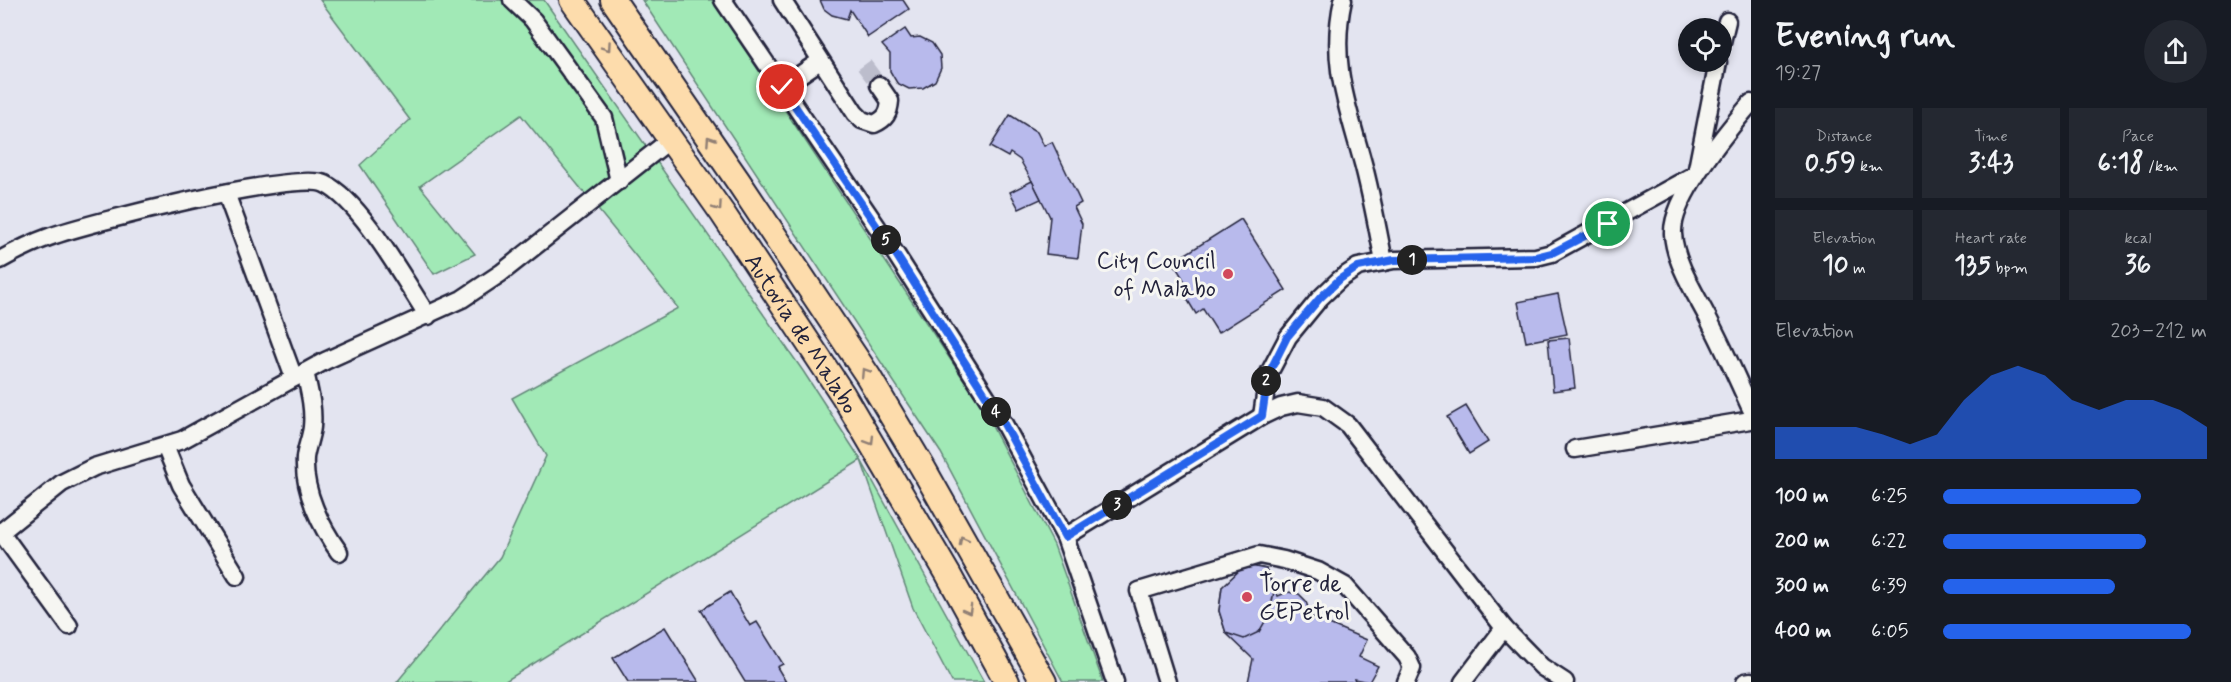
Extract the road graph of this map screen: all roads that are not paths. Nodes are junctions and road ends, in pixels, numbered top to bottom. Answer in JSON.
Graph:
{"nodes":[{"id":1,"x":512,"y":0,"type":"edge"},
{"id":2,"x":572,"y":0,"type":"edge"},
{"id":3,"x":613,"y":0,"type":"edge"},
{"id":4,"x":723,"y":0,"type":"edge"},
{"id":5,"x":782,"y":0,"type":"edge"},
{"id":6,"x":1343,"y":0,"type":"edge"},
{"id":7,"x":820,"y":61,"type":"junction"},
{"id":8,"x":1716,"y":72,"type":"edge"},
{"id":9,"x":879,"y":85,"type":"tunnel mouth"},
{"id":10,"x":782,"y":87,"type":"junction"},
{"id":11,"x":1751,"y":103,"type":"edge"},
{"id":12,"x":671,"y":140,"type":"junction"},
{"id":13,"x":1696,"y":174,"type":"junction"},
{"id":14,"x":619,"y":182,"type":"junction"},
{"id":15,"x":226,"y":193,"type":"junction"},
{"id":16,"x":0,"y":260,"type":"edge"},
{"id":17,"x":1384,"y":261,"type":"junction"},
{"id":18,"x":428,"y":316,"type":"junction"},
{"id":19,"x":299,"y":375,"type":"junction"},
{"id":20,"x":1751,"y":409,"type":"edge"},
{"id":21,"x":1262,"y":416,"type":"junction"},
{"id":22,"x":1751,"y":420,"type":"edge"},
{"id":23,"x":165,"y":446,"type":"junction"},
{"id":24,"x":1575,"y":449,"type":"dead end"},
{"id":25,"x":1,"y":531,"type":"edge"},
{"id":26,"x":1065,"y":537,"type":"junction"},
{"id":27,"x":339,"y":552,"type":"dead end"},
{"id":28,"x":237,"y":576,"type":"dead end"},
{"id":29,"x":69,"y":626,"type":"dead end"},
{"id":30,"x":1504,"y":628,"type":"junction"},
{"id":31,"x":1751,"y":681,"type":"edge"},
{"id":32,"x":1007,"y":682,"type":"edge"},
{"id":33,"x":1044,"y":682,"type":"edge"},
{"id":34,"x":1115,"y":682,"type":"edge"},
{"id":35,"x":1167,"y":682,"type":"edge"},
{"id":36,"x":1406,"y":682,"type":"edge"},
{"id":37,"x":1463,"y":682,"type":"edge"},
{"id":38,"x":1565,"y":682,"type":"edge"},
{"id":39,"x":1745,"y":682,"type":"edge"}],
"edges":[{"from":1,"to":14,"type":"street"},
{"from":2,"to":12,"type":"highway","name":"Autovía de Malabo","one_way":true},
{"from":33,"to":3,"type":"highway","name":"Autovía de Malabo","one_way":true},
{"from":4,"to":10,"type":"street"},
{"from":5,"to":7,"type":"street"},
{"from":6,"to":17,"type":"street"},
{"from":7,"to":9,"type":"street"},
{"from":7,"to":10,"type":"street"},
{"from":8,"to":13,"type":"street"},
{"from":10,"to":26,"type":"street"},
{"from":11,"to":13,"type":"street"},
{"from":12,"to":14,"type":"street"},
{"from":12,"to":32,"type":"highway","name":"Autovía de Malabo","one_way":true},
{"from":13,"to":17,"type":"street"},
{"from":13,"to":20,"type":"street"},
{"from":14,"to":18,"type":"street"},
{"from":15,"to":16,"type":"street"},
{"from":15,"to":18,"type":"street"},
{"from":15,"to":19,"type":"street"},
{"from":17,"to":21,"type":"street"},
{"from":18,"to":19,"type":"street"},
{"from":19,"to":23,"type":"street"},
{"from":19,"to":27,"type":"street"},
{"from":21,"to":26,"type":"street"},
{"from":21,"to":30,"type":"street"},
{"from":22,"to":24,"type":"street"},
{"from":23,"to":25,"type":"street"},
{"from":23,"to":28,"type":"street"},
{"from":25,"to":29,"type":"street"},
{"from":26,"to":34,"type":"street"},
{"from":30,"to":37,"type":"street"},
{"from":30,"to":38,"type":"street"},
{"from":31,"to":39,"type":"street"},
{"from":35,"to":36,"type":"street"}]}
